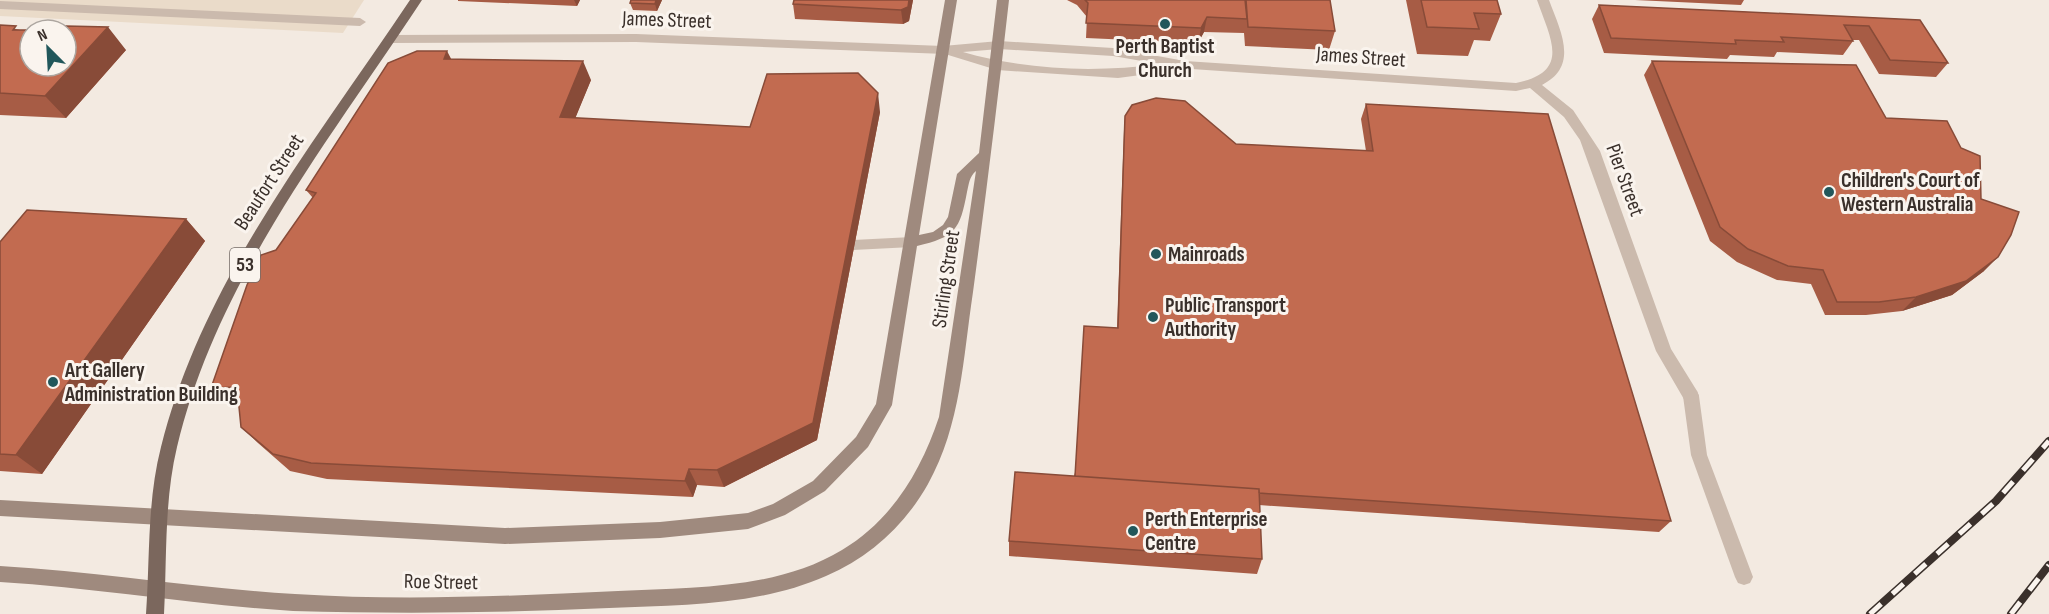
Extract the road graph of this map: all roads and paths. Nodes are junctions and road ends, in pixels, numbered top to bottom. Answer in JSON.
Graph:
{"nodes":[{"id":1,"x":416,"y":0,"type":"edge"},
{"id":2,"x":951,"y":0,"type":"edge"},
{"id":3,"x":1003,"y":0,"type":"edge"},
{"id":4,"x":1543,"y":0,"type":"edge"},
{"id":5,"x":0,"y":5,"type":"edge"},
{"id":6,"x":360,"y":22,"type":"dead end"},
{"id":7,"x":390,"y":39,"type":"junction"},
{"id":8,"x":999,"y":45,"type":"junction"},
{"id":9,"x":943,"y":50,"type":"junction"},
{"id":10,"x":1185,"y":65,"type":"junction"},
{"id":11,"x":996,"y":66,"type":"junction"},
{"id":12,"x":1534,"y":85,"type":"junction"},
{"id":13,"x":985,"y":155,"type":"junction"},
{"id":14,"x":912,"y":242,"type":"junction"},
{"id":15,"x":853,"y":245,"type":"edge"},
{"id":16,"x":0,"y":508,"type":"edge"},
{"id":17,"x":160,"y":517,"type":"junction"},
{"id":18,"x":872,"y":540,"type":"joint"},
{"id":19,"x":0,"y":574,"type":"edge"},
{"id":20,"x":1744,"y":577,"type":"dead end"},
{"id":21,"x":157,"y":589,"type":"junction"},
{"id":22,"x":155,"y":614,"type":"edge"}],
"edges":[{"from":1,"to":7,"type":"main road","name":"Beaufort Street","number":"53"},
{"from":2,"to":9,"type":"street","name":"Stirling Street"},
{"from":3,"to":8,"type":"street","name":"Stirling Street"},
{"from":4,"to":12,"type":"street"},
{"from":5,"to":6,"type":"street"},
{"from":7,"to":9,"type":"street","name":"James Street"},
{"from":7,"to":17,"type":"main road","name":"Beaufort Street","number":"53"},
{"from":8,"to":9,"type":"street","name":"James Street"},
{"from":8,"to":10,"type":"street","name":"James Street"},
{"from":8,"to":11,"type":"street","name":"Stirling Street"},
{"from":9,"to":11,"type":"street","name":"James Street"},
{"from":9,"to":14,"type":"street","name":"Stirling Street"},
{"from":10,"to":11,"type":"street","name":"James Street"},
{"from":10,"to":12,"type":"street","name":"James Street"},
{"from":11,"to":13,"type":"street","name":"Stirling Street"},
{"from":12,"to":20,"type":"street","name":"Pier Street"},
{"from":13,"to":14,"type":"street"},
{"from":13,"to":18,"type":"street","name":"Stirling Street"},
{"from":14,"to":15,"type":"street"},
{"from":14,"to":17,"type":"street","name":"Stirling Street"},
{"from":16,"to":17,"type":"street"},
{"from":17,"to":21,"type":"main road","name":"Beaufort Street","number":"53"},
{"from":18,"to":21,"type":"street","name":"Roe Street"},
{"from":19,"to":21,"type":"street","name":"Roe Street"},
{"from":21,"to":22,"type":"main road","name":"Beaufort Street","number":"53"}]}
